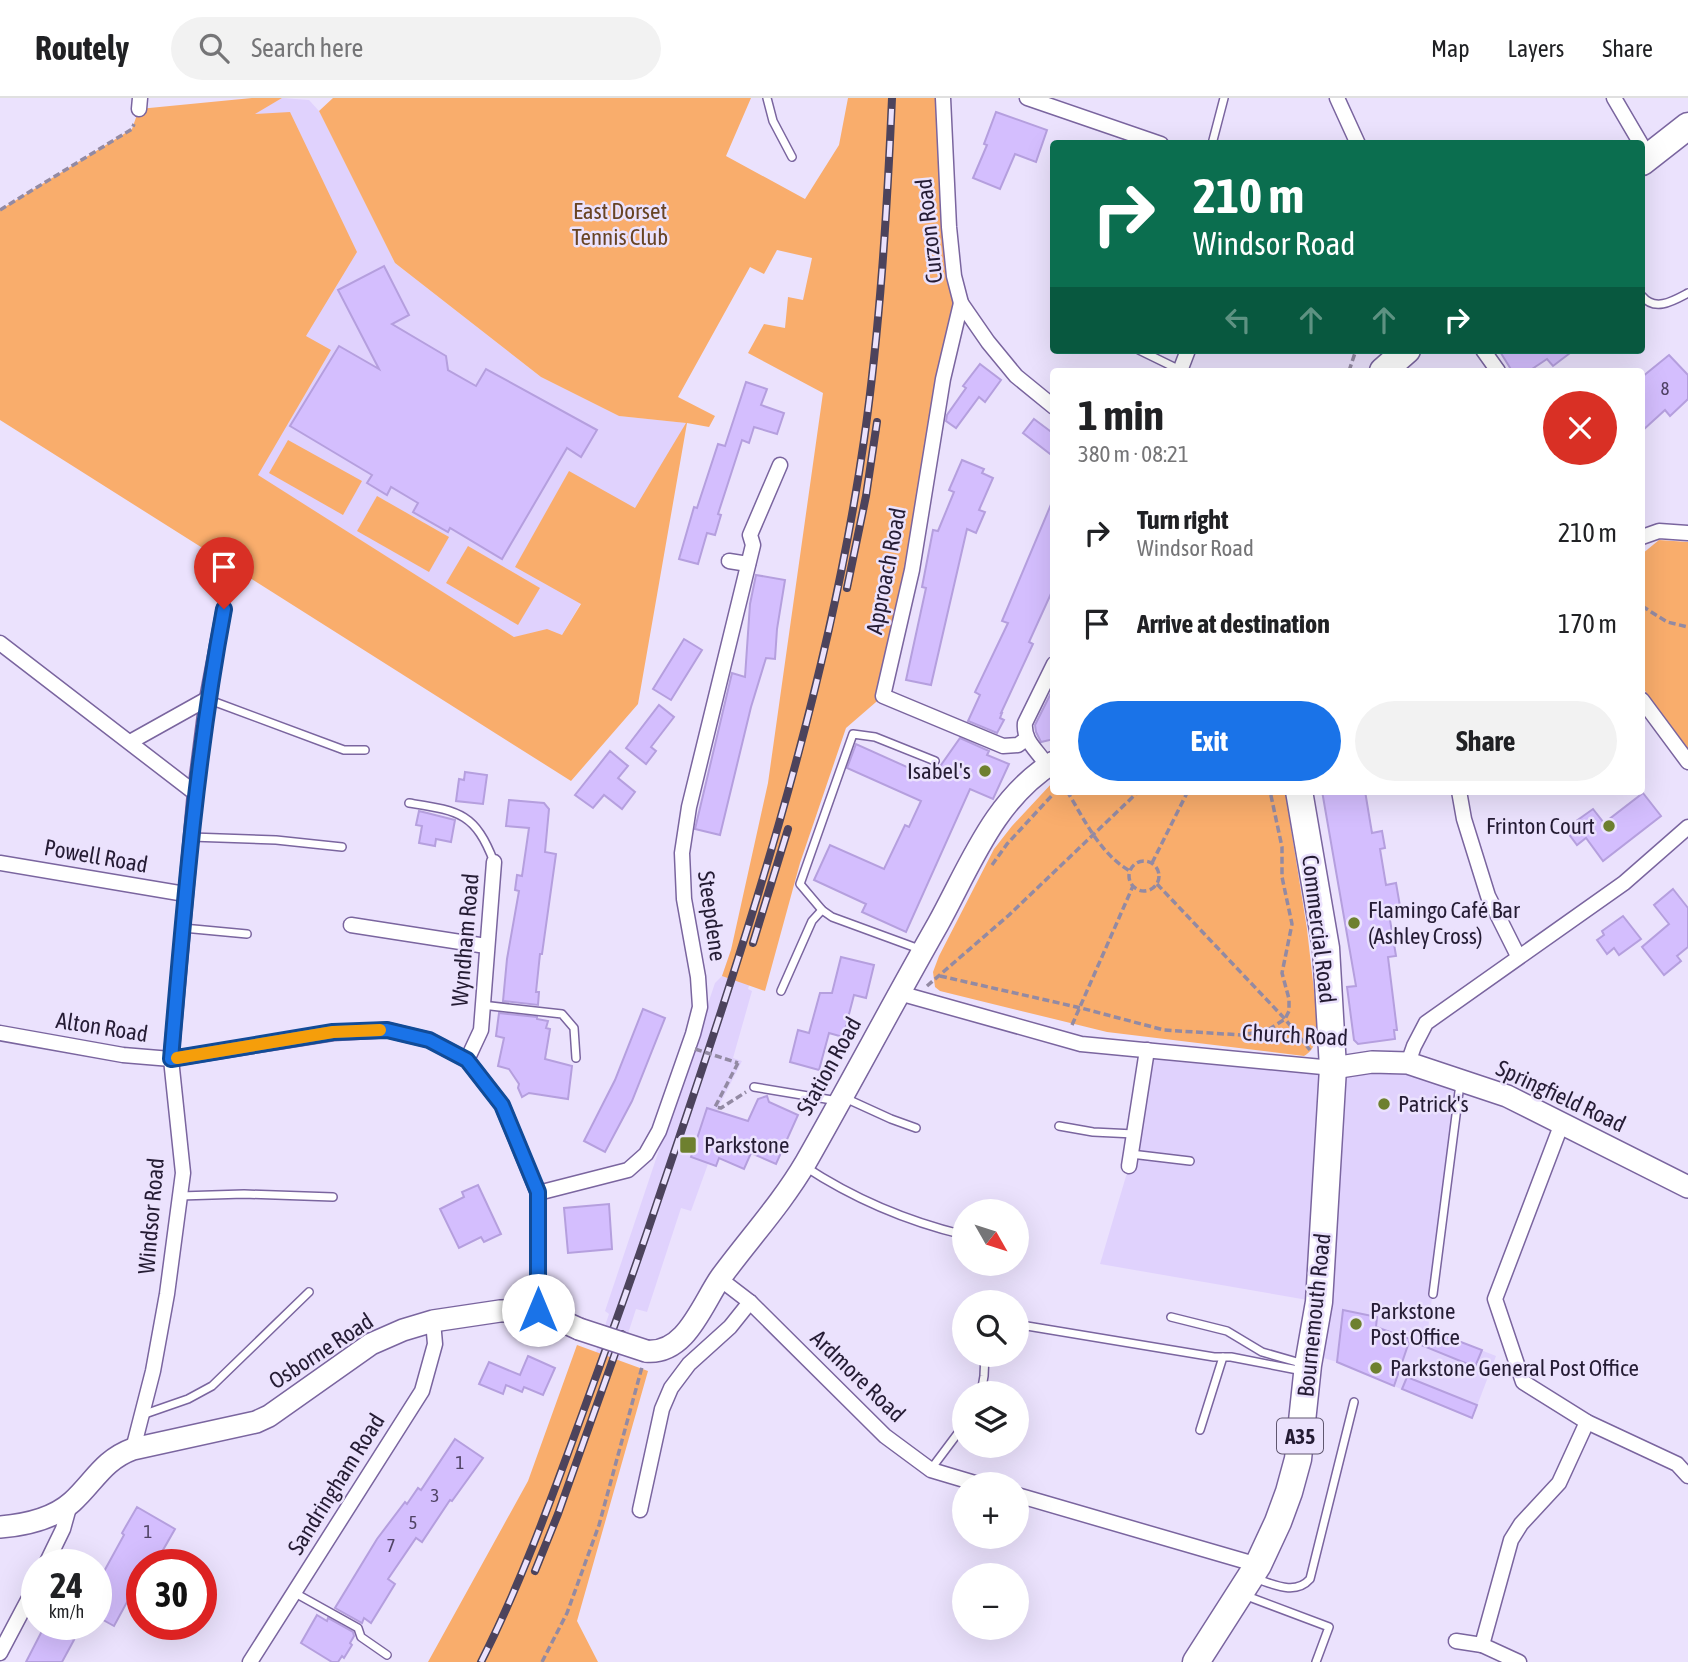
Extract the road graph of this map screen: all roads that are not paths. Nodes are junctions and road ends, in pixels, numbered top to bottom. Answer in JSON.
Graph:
{"nodes":[{"id":1,"x":767,"y":98,"type":"edge"},
{"id":2,"x":943,"y":98,"type":"edge"},
{"id":3,"x":1027,"y":98,"type":"edge"},
{"id":4,"x":1224,"y":98,"type":"edge"},
{"id":5,"x":1337,"y":98,"type":"edge"},
{"id":6,"x":1614,"y":98,"type":"edge"},
{"id":7,"x":1043,"y":100,"type":"edge"},
{"id":8,"x":1688,"y":126,"type":"edge"},
{"id":9,"x":1150,"y":140,"type":"edge"},
{"id":10,"x":1213,"y":140,"type":"edge"},
{"id":11,"x":1356,"y":140,"type":"edge"},
{"id":12,"x":1637,"y":140,"type":"edge"},
{"id":13,"x":1645,"y":151,"type":"edge"},
{"id":14,"x":792,"y":156,"type":"dead end"},
{"id":15,"x":1688,"y":293,"type":"edge"},
{"id":16,"x":1645,"y":300,"type":"edge"},
{"id":17,"x":961,"y":303,"type":"junction"},
{"id":18,"x":1147,"y":354,"type":"edge"},
{"id":19,"x":1402,"y":354,"type":"edge"},
{"id":20,"x":1176,"y":368,"type":"edge"},
{"id":21,"x":1386,"y":368,"type":"edge"},
{"id":22,"x":1050,"y":404,"type":"edge"},
{"id":23,"x":780,"y":465,"type":"dead end"},
{"id":24,"x":1688,"y":533,"type":"edge"},
{"id":25,"x":1645,"y":536,"type":"edge"},
{"id":26,"x":729,"y":561,"type":"dead end"},
{"id":27,"x":748,"y":564,"type":"junction"},
{"id":28,"x":224,"y":609,"type":"dead end"},
{"id":29,"x":0,"y":643,"type":"edge"},
{"id":30,"x":1050,"y":672,"type":"edge"},
{"id":31,"x":207,"y":699,"type":"junction"},
{"id":32,"x":1645,"y":704,"type":"edge"},
{"id":33,"x":1026,"y":738,"type":"junction"},
{"id":34,"x":130,"y":742,"type":"junction"},
{"id":35,"x":365,"y":750,"type":"dead end"},
{"id":36,"x":935,"y":761,"type":"dead end"},
{"id":37,"x":1688,"y":762,"type":"edge"},
{"id":38,"x":1050,"y":764,"type":"edge"},
{"id":39,"x":195,"y":793,"type":"junction"},
{"id":40,"x":1300,"y":795,"type":"edge"},
{"id":41,"x":1460,"y":795,"type":"edge"},
{"id":42,"x":409,"y":803,"type":"dead end"},
{"id":43,"x":1688,"y":827,"type":"edge"},
{"id":44,"x":191,"y":837,"type":"junction"},
{"id":45,"x":342,"y":847,"type":"dead end"},
{"id":46,"x":0,"y":863,"type":"edge"},
{"id":47,"x":494,"y":863,"type":"joint"},
{"id":48,"x":185,"y":894,"type":"junction"},
{"id":49,"x":822,"y":910,"type":"junction"},
{"id":50,"x":351,"y":925,"type":"dead end"},
{"id":51,"x":182,"y":928,"type":"junction"},
{"id":52,"x":247,"y":934,"type":"dead end"},
{"id":53,"x":486,"y":946,"type":"junction"},
{"id":54,"x":923,"y":950,"type":"junction"},
{"id":55,"x":1518,"y":956,"type":"junction"},
{"id":56,"x":781,"y":991,"type":"dead end"},
{"id":57,"x":906,"y":995,"type":"junction"},
{"id":58,"x":482,"y":1005,"type":"junction"},
{"id":59,"x":0,"y":1032,"type":"edge"},
{"id":60,"x":1147,"y":1050,"type":"junction"},
{"id":61,"x":576,"y":1058,"type":"dead end"},
{"id":62,"x":171,"y":1059,"type":"junction"},
{"id":63,"x":467,"y":1060,"type":"junction"},
{"id":64,"x":1408,"y":1063,"type":"junction"},
{"id":65,"x":1333,"y":1068,"type":"junction"},
{"id":66,"x":1460,"y":1080,"type":"junction"},
{"id":67,"x":754,"y":1087,"type":"road end"},
{"id":68,"x":840,"y":1098,"type":"junction"},
{"id":69,"x":1562,"y":1123,"type":"junction"},
{"id":70,"x":1059,"y":1126,"type":"dead end"},
{"id":71,"x":916,"y":1128,"type":"dead end"},
{"id":72,"x":1134,"y":1134,"type":"junction"},
{"id":73,"x":1130,"y":1160,"type":"joint"},
{"id":74,"x":1190,"y":1161,"type":"dead end"},
{"id":75,"x":804,"y":1166,"type":"junction"},
{"id":76,"x":1688,"y":1187,"type":"edge"},
{"id":77,"x":538,"y":1192,"type":"junction"},
{"id":78,"x":180,"y":1196,"type":"junction"},
{"id":79,"x":333,"y":1197,"type":"dead end"},
{"id":80,"x":952,"y":1232,"type":"edge"},
{"id":81,"x":720,"y":1279,"type":"junction"},
{"id":82,"x":309,"y":1292,"type":"dead end"},
{"id":83,"x":1433,"y":1294,"type":"dead end"},
{"id":84,"x":750,"y":1302,"type":"junction"},
{"id":85,"x":538,"y":1310,"type":"junction"},
{"id":86,"x":1171,"y":1317,"type":"dead end"},
{"id":87,"x":433,"y":1321,"type":"junction"},
{"id":88,"x":1029,"y":1326,"type":"edge"},
{"id":89,"x":579,"y":1329,"type":"joint"},
{"id":90,"x":1223,"y":1357,"type":"junction"},
{"id":91,"x":1308,"y":1368,"type":"junction"},
{"id":92,"x":1354,"y":1402,"type":"dead end"},
{"id":93,"x":142,"y":1416,"type":"junction"},
{"id":94,"x":1587,"y":1422,"type":"junction"},
{"id":95,"x":1200,"y":1430,"type":"dead end"},
{"id":96,"x":952,"y":1441,"type":"edge"},
{"id":97,"x":133,"y":1449,"type":"junction"},
{"id":98,"x":931,"y":1470,"type":"junction"},
{"id":99,"x":952,"y":1476,"type":"edge"},
{"id":100,"x":1688,"y":1476,"type":"edge"},
{"id":101,"x":1029,"y":1499,"type":"edge"},
{"id":102,"x":70,"y":1504,"type":"junction"},
{"id":103,"x":640,"y":1510,"type":"dead end"},
{"id":104,"x":0,"y":1527,"type":"edge"},
{"id":105,"x":54,"y":1549,"type":"edge"},
{"id":106,"x":1249,"y":1579,"type":"junction"},
{"id":107,"x":294,"y":1592,"type":"junction"},
{"id":108,"x":21,"y":1613,"type":"edge"},
{"id":109,"x":1456,"y":1641,"type":"dead end"},
{"id":110,"x":1482,"y":1645,"type":"junction"},
{"id":111,"x":0,"y":1653,"type":"edge"},
{"id":112,"x":387,"y":1655,"type":"dead end"},
{"id":113,"x":250,"y":1662,"type":"edge"},
{"id":114,"x":1196,"y":1662,"type":"edge"},
{"id":115,"x":1316,"y":1662,"type":"edge"},
{"id":116,"x":1519,"y":1662,"type":"edge"}],
"edges":[{"from":1,"to":14,"type":"lane"},
{"from":2,"to":17,"type":"street","name":"Curzon Road"},
{"from":3,"to":7,"type":"street"},
{"from":4,"to":10,"type":"lane"},
{"from":5,"to":11,"type":"street"},
{"from":6,"to":12,"type":"street"},
{"from":7,"to":9,"type":"street"},
{"from":8,"to":13,"type":"highway"},
{"from":15,"to":16,"type":"lane"},
{"from":17,"to":22,"type":"street","name":"Curzon Road"},
{"from":17,"to":33,"type":"street","name":"Approach Road"},
{"from":18,"to":20,"type":"lane"},
{"from":19,"to":21,"type":"highway"},
{"from":23,"to":27,"type":"street","name":"Steepdene"},
{"from":24,"to":25,"type":"street"},
{"from":26,"to":27,"type":"street"},
{"from":27,"to":77,"type":"street","name":"Steepdene"},
{"from":28,"to":31,"type":"street","name":"Windsor Road"},
{"from":29,"to":34,"type":"street"},
{"from":30,"to":33,"type":"street"},
{"from":31,"to":34,"type":"street"},
{"from":31,"to":35,"type":"lane"},
{"from":31,"to":39,"type":"street","name":"Windsor Road"},
{"from":32,"to":37,"type":"street"},
{"from":33,"to":38,"type":"street"},
{"from":34,"to":39,"type":"street"},
{"from":36,"to":49,"type":"lane"},
{"from":38,"to":54,"type":"street","name":"Station Road"},
{"from":39,"to":44,"type":"street","name":"Windsor Road"},
{"from":40,"to":65,"type":"highway","name":"Commercial Road","number":"A35"},
{"from":41,"to":55,"type":"street"},
{"from":42,"to":47,"type":"lane"},
{"from":43,"to":55,"type":"street"},
{"from":44,"to":45,"type":"lane"},
{"from":44,"to":48,"type":"street","name":"Windsor Road"},
{"from":46,"to":48,"type":"street","name":"Powell Road"},
{"from":47,"to":53,"type":"street","name":"Wyndham Road"},
{"from":48,"to":51,"type":"street","name":"Windsor Road"},
{"from":49,"to":54,"type":"lane"},
{"from":49,"to":56,"type":"lane"},
{"from":50,"to":53,"type":"street"},
{"from":51,"to":52,"type":"lane"},
{"from":51,"to":62,"type":"street","name":"Windsor Road"},
{"from":53,"to":58,"type":"street","name":"Wyndham Road"},
{"from":54,"to":57,"type":"street","name":"Station Road"},
{"from":55,"to":64,"type":"street"},
{"from":57,"to":60,"type":"street","name":"Church Road"},
{"from":57,"to":68,"type":"street","name":"Station Road"},
{"from":58,"to":61,"type":"lane"},
{"from":58,"to":63,"type":"street","name":"Wyndham Road"},
{"from":59,"to":62,"type":"street","name":"Alton Road"},
{"from":60,"to":65,"type":"street","name":"Church Road"},
{"from":60,"to":72,"type":"street"},
{"from":62,"to":63,"type":"street","name":"Alton Road"},
{"from":62,"to":78,"type":"street","name":"Windsor Road"},
{"from":63,"to":77,"type":"street","name":"Alton Road"},
{"from":64,"to":65,"type":"street","name":"Church Road"},
{"from":64,"to":66,"type":"street","name":"Springfield Road"},
{"from":65,"to":91,"type":"highway","name":"Bournemouth Road","number":"A35"},
{"from":66,"to":69,"type":"street","name":"Springfield Road"},
{"from":66,"to":83,"type":"lane"},
{"from":67,"to":68,"type":"lane"},
{"from":68,"to":71,"type":"lane"},
{"from":68,"to":75,"type":"street","name":"Station Road"},
{"from":69,"to":76,"type":"street","name":"Springfield Road"},
{"from":69,"to":94,"type":"street"},
{"from":70,"to":72,"type":"lane"},
{"from":72,"to":73,"type":"street"},
{"from":73,"to":74,"type":"lane"},
{"from":75,"to":80,"type":"lane"},
{"from":75,"to":81,"type":"street","name":"Station Road"},
{"from":77,"to":85,"type":"street","name":"Alton Road"},
{"from":78,"to":79,"type":"lane"},
{"from":78,"to":93,"type":"street","name":"Windsor Road"},
{"from":81,"to":84,"type":"street","name":"Ardmore Road"},
{"from":81,"to":89,"type":"street","name":"Station Road","bridge":true},
{"from":82,"to":93,"type":"lane"},
{"from":84,"to":98,"type":"street","name":"Ardmore Road"},
{"from":84,"to":103,"type":"street"},
{"from":85,"to":87,"type":"street","name":"Osborne Road"},
{"from":85,"to":89,"type":"street","name":"Osborne Road"},
{"from":86,"to":91,"type":"lane"},
{"from":87,"to":97,"type":"street","name":"Osborne Road"},
{"from":87,"to":107,"type":"street","name":"Sandringham Road"},
{"from":88,"to":90,"type":"lane"},
{"from":90,"to":91,"type":"lane"},
{"from":90,"to":95,"type":"lane"},
{"from":91,"to":106,"type":"highway","name":"Bournemouth Road","number":"A35"},
{"from":92,"to":106,"type":"lane"},
{"from":93,"to":97,"type":"street","name":"Windsor Road"},
{"from":94,"to":100,"type":"street"},
{"from":94,"to":110,"type":"street"},
{"from":96,"to":98,"type":"lane"},
{"from":97,"to":102,"type":"street","name":"Osborne Road"},
{"from":98,"to":99,"type":"street","name":"Ardmore Road"},
{"from":101,"to":106,"type":"street"},
{"from":102,"to":104,"type":"street"},
{"from":102,"to":105,"type":"street"},
{"from":106,"to":114,"type":"highway","name":"Bournemouth Road","number":"A35"},
{"from":106,"to":115,"type":"lane"},
{"from":107,"to":112,"type":"lane"},
{"from":107,"to":113,"type":"street","name":"Sandringham Road"},
{"from":108,"to":111,"type":"street"},
{"from":109,"to":110,"type":"street"},
{"from":110,"to":116,"type":"street"}]}
